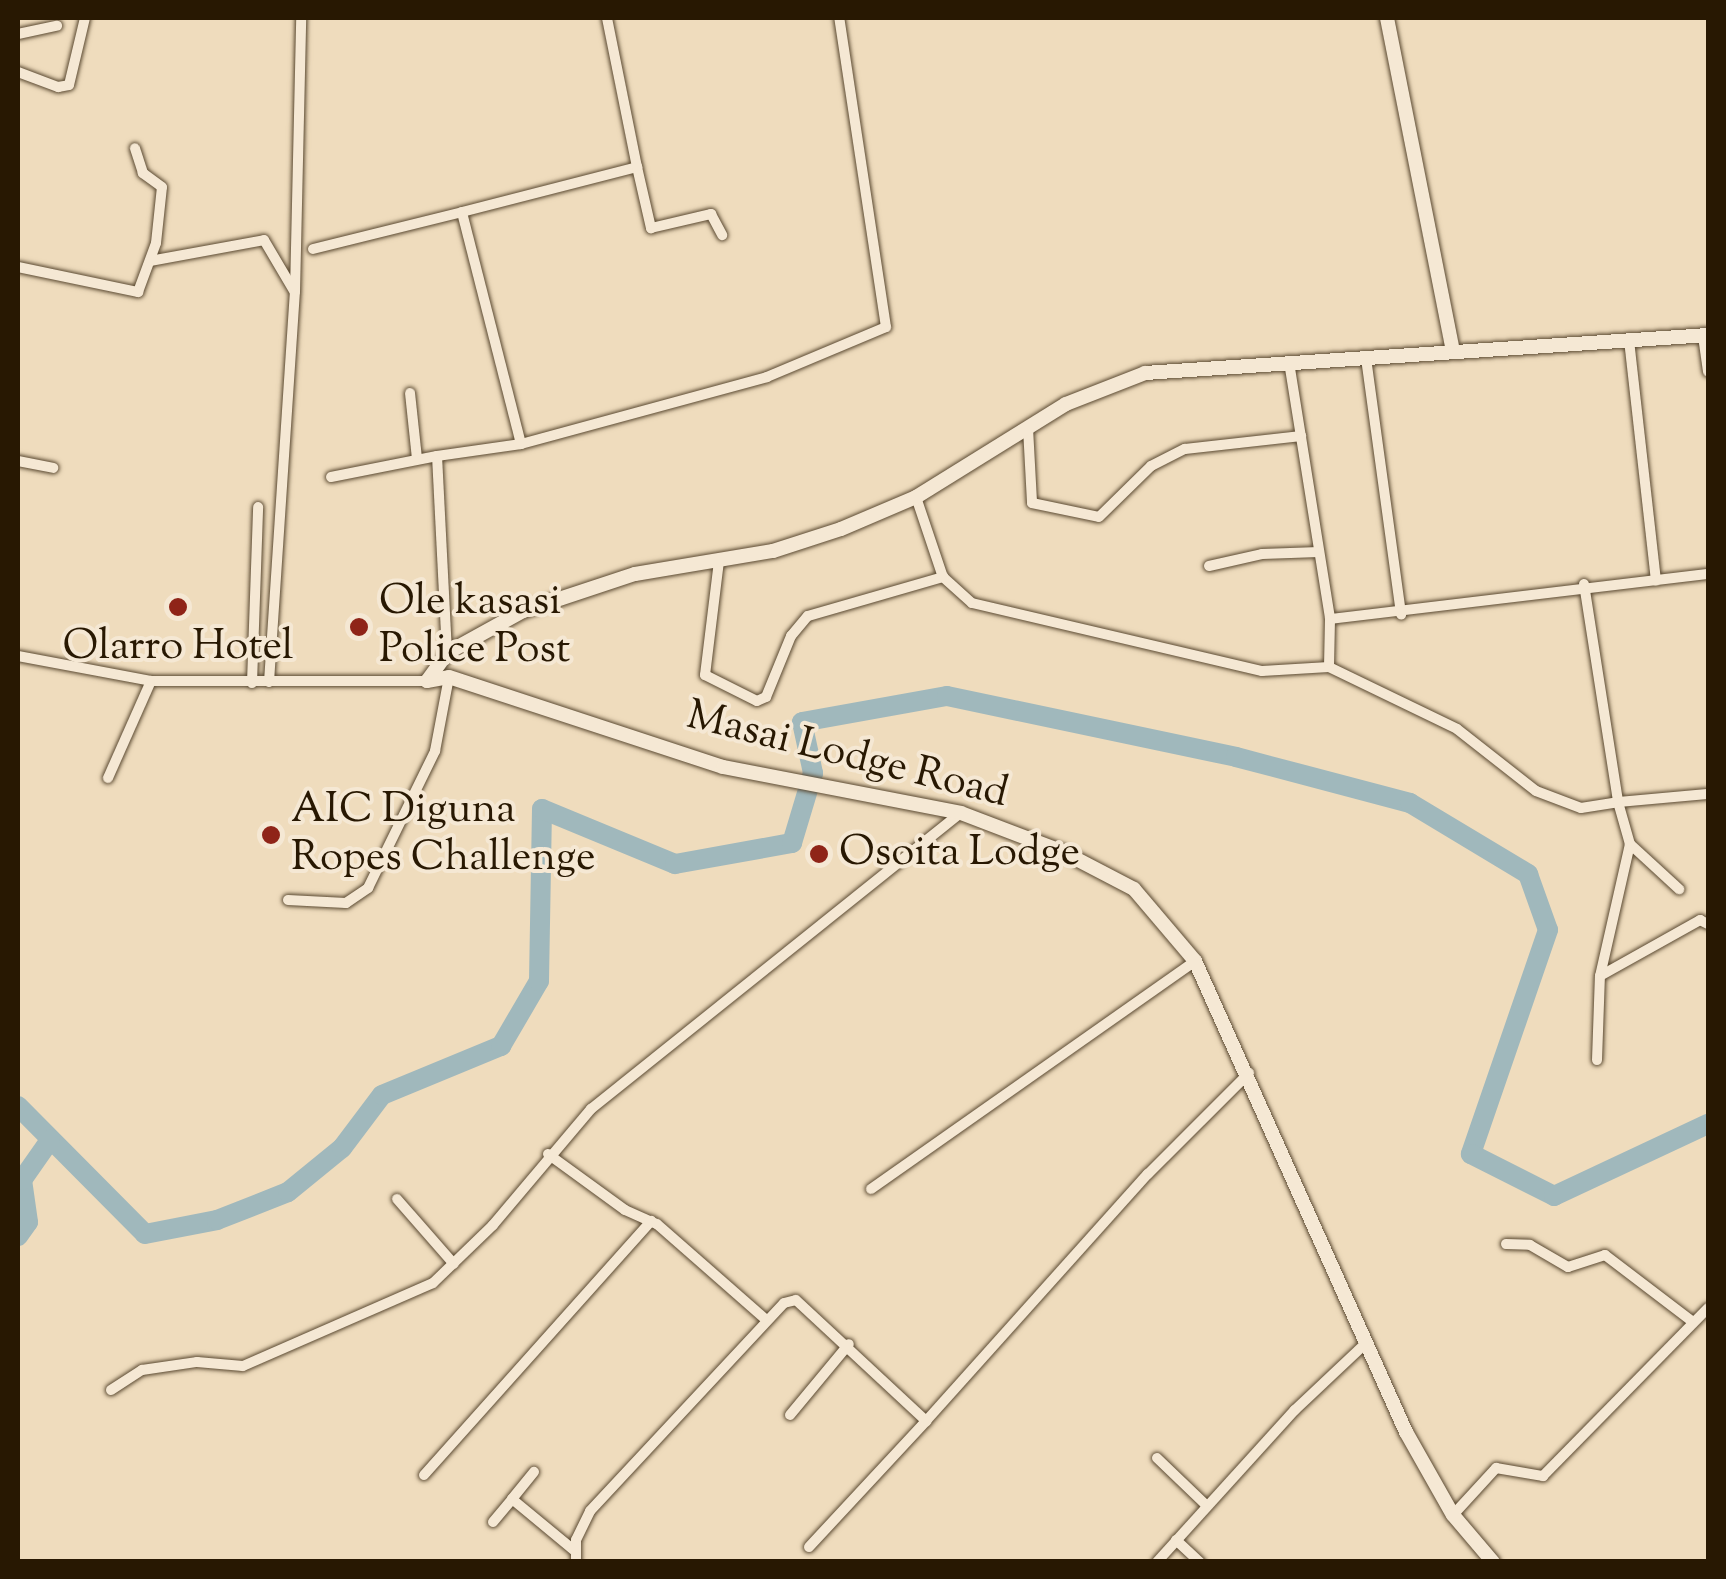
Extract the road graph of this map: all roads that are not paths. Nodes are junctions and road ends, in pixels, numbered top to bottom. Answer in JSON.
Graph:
{"nodes":[{"id":1,"x":84,"y":18,"type":"edge"},
{"id":2,"x":301,"y":18,"type":"edge"},
{"id":3,"x":607,"y":18,"type":"edge"},
{"id":4,"x":839,"y":18,"type":"edge"},
{"id":5,"x":1387,"y":18,"type":"edge"},
{"id":6,"x":57,"y":26,"type":"dead end"},
{"id":7,"x":18,"y":34,"type":"edge"},
{"id":8,"x":18,"y":72,"type":"edge"},
{"id":9,"x":135,"y":148,"type":"dead end"},
{"id":10,"x":637,"y":167,"type":"junction"},
{"id":11,"x":462,"y":212,"type":"junction"},
{"id":12,"x":722,"y":236,"type":"dead end"},
{"id":13,"x":313,"y":249,"type":"dead end"},
{"id":14,"x":150,"y":261,"type":"junction"},
{"id":15,"x":18,"y":267,"type":"edge"},
{"id":16,"x":295,"y":292,"type":"junction"},
{"id":17,"x":1706,"y":336,"type":"edge"},
{"id":18,"x":1630,"y":340,"type":"junction"},
{"id":19,"x":1453,"y":351,"type":"junction"},
{"id":20,"x":1366,"y":358,"type":"junction"},
{"id":21,"x":1289,"y":362,"type":"junction"},
{"id":22,"x":1708,"y":372,"type":"edge"},
{"id":23,"x":410,"y":393,"type":"dead end"},
{"id":24,"x":1028,"y":428,"type":"junction"},
{"id":25,"x":1300,"y":436,"type":"junction"},
{"id":26,"x":521,"y":444,"type":"junction"},
{"id":27,"x":437,"y":456,"type":"junction"},
{"id":28,"x":418,"y":459,"type":"junction"},
{"id":29,"x":18,"y":461,"type":"edge"},
{"id":30,"x":53,"y":468,"type":"dead end"},
{"id":31,"x":331,"y":477,"type":"dead end"},
{"id":32,"x":916,"y":497,"type":"junction"},
{"id":33,"x":258,"y":508,"type":"dead end"},
{"id":34,"x":1319,"y":552,"type":"junction"},
{"id":35,"x":719,"y":561,"type":"junction"},
{"id":36,"x":1209,"y":566,"type":"dead end"},
{"id":37,"x":1707,"y":574,"type":"edge"},
{"id":38,"x":943,"y":577,"type":"junction"},
{"id":39,"x":1656,"y":580,"type":"junction"},
{"id":40,"x":1584,"y":584,"type":"junction"},
{"id":41,"x":1708,"y":590,"type":"edge"},
{"id":42,"x":1401,"y":615,"type":"junction"},
{"id":43,"x":1330,"y":619,"type":"junction"},
{"id":44,"x":447,"y":652,"type":"junction"},
{"id":45,"x":18,"y":656,"type":"edge"},
{"id":46,"x":1328,"y":666,"type":"junction"},
{"id":47,"x":449,"y":677,"type":"junction"},
{"id":48,"x":151,"y":680,"type":"junction"},
{"id":49,"x":427,"y":681,"type":"junction"},
{"id":50,"x":270,"y":682,"type":"junction"},
{"id":51,"x":252,"y":683,"type":"junction"},
{"id":52,"x":108,"y":778,"type":"dead end"},
{"id":53,"x":1708,"y":794,"type":"edge"},
{"id":54,"x":1618,"y":802,"type":"junction"},
{"id":55,"x":962,"y":813,"type":"junction"},
{"id":56,"x":1630,"y":844,"type":"junction"},
{"id":57,"x":1679,"y":889,"type":"dead end"},
{"id":58,"x":288,"y":900,"type":"dead end"},
{"id":59,"x":1708,"y":924,"type":"edge"},
{"id":60,"x":1195,"y":961,"type":"junction"},
{"id":61,"x":1600,"y":976,"type":"junction"},
{"id":62,"x":1597,"y":1060,"type":"dead end"},
{"id":63,"x":1250,"y":1072,"type":"junction"},
{"id":64,"x":548,"y":1154,"type":"junction"},
{"id":65,"x":871,"y":1189,"type":"dead end"},
{"id":66,"x":397,"y":1199,"type":"dead end"},
{"id":67,"x":651,"y":1221,"type":"junction"},
{"id":68,"x":1506,"y":1244,"type":"dead end"},
{"id":69,"x":454,"y":1264,"type":"junction"},
{"id":70,"x":1708,"y":1308,"type":"edge"},
{"id":71,"x":765,"y":1319,"type":"junction"},
{"id":72,"x":1693,"y":1322,"type":"junction"},
{"id":73,"x":849,"y":1344,"type":"junction"},
{"id":74,"x":1365,"y":1344,"type":"junction"},
{"id":75,"x":112,"y":1390,"type":"dead end"},
{"id":76,"x":790,"y":1414,"type":"dead end"},
{"id":77,"x":926,"y":1421,"type":"junction"},
{"id":78,"x":1157,"y":1458,"type":"dead end"},
{"id":79,"x":534,"y":1472,"type":"dead end"},
{"id":80,"x":424,"y":1475,"type":"dead end"},
{"id":81,"x":512,"y":1499,"type":"junction"},
{"id":82,"x":1207,"y":1506,"type":"junction"},
{"id":83,"x":1453,"y":1515,"type":"junction"},
{"id":84,"x":493,"y":1522,"type":"dead end"},
{"id":85,"x":1176,"y":1540,"type":"junction"},
{"id":86,"x":810,"y":1547,"type":"dead end"},
{"id":87,"x":576,"y":1557,"type":"edge"},
{"id":88,"x":1157,"y":1562,"type":"edge"},
{"id":89,"x":1200,"y":1562,"type":"edge"},
{"id":90,"x":1493,"y":1562,"type":"edge"}],
"edges":[{"from":1,"to":8,"type":"street"},
{"from":2,"to":16,"type":"street"},
{"from":3,"to":10,"type":"street"},
{"from":4,"to":26,"type":"street"},
{"from":5,"to":19,"type":"street"},
{"from":6,"to":7,"type":"street"},
{"from":9,"to":14,"type":"street"},
{"from":10,"to":11,"type":"street"},
{"from":10,"to":12,"type":"street"},
{"from":11,"to":13,"type":"street"},
{"from":11,"to":26,"type":"street"},
{"from":14,"to":15,"type":"street"},
{"from":14,"to":16,"type":"street"},
{"from":16,"to":50,"type":"street"},
{"from":17,"to":18,"type":"street"},
{"from":17,"to":22,"type":"street"},
{"from":18,"to":19,"type":"street"},
{"from":18,"to":39,"type":"street"},
{"from":19,"to":20,"type":"street"},
{"from":20,"to":21,"type":"street"},
{"from":20,"to":42,"type":"street"},
{"from":21,"to":24,"type":"street"},
{"from":21,"to":25,"type":"street"},
{"from":23,"to":28,"type":"street"},
{"from":24,"to":25,"type":"street"},
{"from":24,"to":32,"type":"street"},
{"from":25,"to":34,"type":"street"},
{"from":26,"to":27,"type":"street"},
{"from":27,"to":28,"type":"street"},
{"from":27,"to":44,"type":"street"},
{"from":28,"to":31,"type":"street"},
{"from":29,"to":30,"type":"street"},
{"from":32,"to":35,"type":"street"},
{"from":32,"to":38,"type":"street"},
{"from":33,"to":51,"type":"street"},
{"from":34,"to":36,"type":"street"},
{"from":34,"to":43,"type":"street"},
{"from":35,"to":38,"type":"street"},
{"from":35,"to":44,"type":"street"},
{"from":37,"to":39,"type":"street"},
{"from":37,"to":41,"type":"street"},
{"from":38,"to":46,"type":"street"},
{"from":39,"to":40,"type":"street"},
{"from":40,"to":42,"type":"street"},
{"from":40,"to":54,"type":"street"},
{"from":42,"to":43,"type":"street"},
{"from":43,"to":46,"type":"street"},
{"from":44,"to":49,"type":"street"},
{"from":45,"to":48,"type":"street","name":"Masai Lodge Road"},
{"from":46,"to":54,"type":"street"},
{"from":47,"to":49,"type":"street","name":"Masai Lodge Road"},
{"from":47,"to":55,"type":"street","name":"Masai Lodge Road"},
{"from":47,"to":58,"type":"street"},
{"from":48,"to":51,"type":"street","name":"Masai Lodge Road"},
{"from":48,"to":52,"type":"street"},
{"from":49,"to":50,"type":"street","name":"Masai Lodge Road"},
{"from":50,"to":51,"type":"street","name":"Masai Lodge Road"},
{"from":53,"to":54,"type":"street"},
{"from":54,"to":56,"type":"street"},
{"from":55,"to":60,"type":"street","name":"Masai Lodge Road"},
{"from":55,"to":64,"type":"street"},
{"from":56,"to":57,"type":"street"},
{"from":56,"to":61,"type":"street"},
{"from":59,"to":61,"type":"street"},
{"from":60,"to":63,"type":"street","name":"Masai Lodge Road"},
{"from":60,"to":65,"type":"street"},
{"from":61,"to":62,"type":"street"},
{"from":63,"to":74,"type":"street","name":"Masai Lodge Road"},
{"from":63,"to":77,"type":"street"},
{"from":64,"to":67,"type":"street"},
{"from":64,"to":69,"type":"street"},
{"from":66,"to":69,"type":"street"},
{"from":67,"to":71,"type":"street"},
{"from":67,"to":80,"type":"street"},
{"from":68,"to":72,"type":"street"},
{"from":69,"to":75,"type":"street"},
{"from":70,"to":72,"type":"street"},
{"from":71,"to":73,"type":"street"},
{"from":71,"to":87,"type":"street"},
{"from":72,"to":83,"type":"street"},
{"from":73,"to":76,"type":"street"},
{"from":73,"to":77,"type":"street"},
{"from":74,"to":82,"type":"street"},
{"from":74,"to":83,"type":"street","name":"Masai Lodge Road"},
{"from":77,"to":86,"type":"street"},
{"from":78,"to":82,"type":"street"},
{"from":79,"to":81,"type":"street"},
{"from":81,"to":84,"type":"street"},
{"from":81,"to":87,"type":"street"},
{"from":82,"to":85,"type":"street"},
{"from":83,"to":90,"type":"street","name":"Masai Lodge Road"},
{"from":85,"to":88,"type":"street"},
{"from":85,"to":89,"type":"street"}]}
